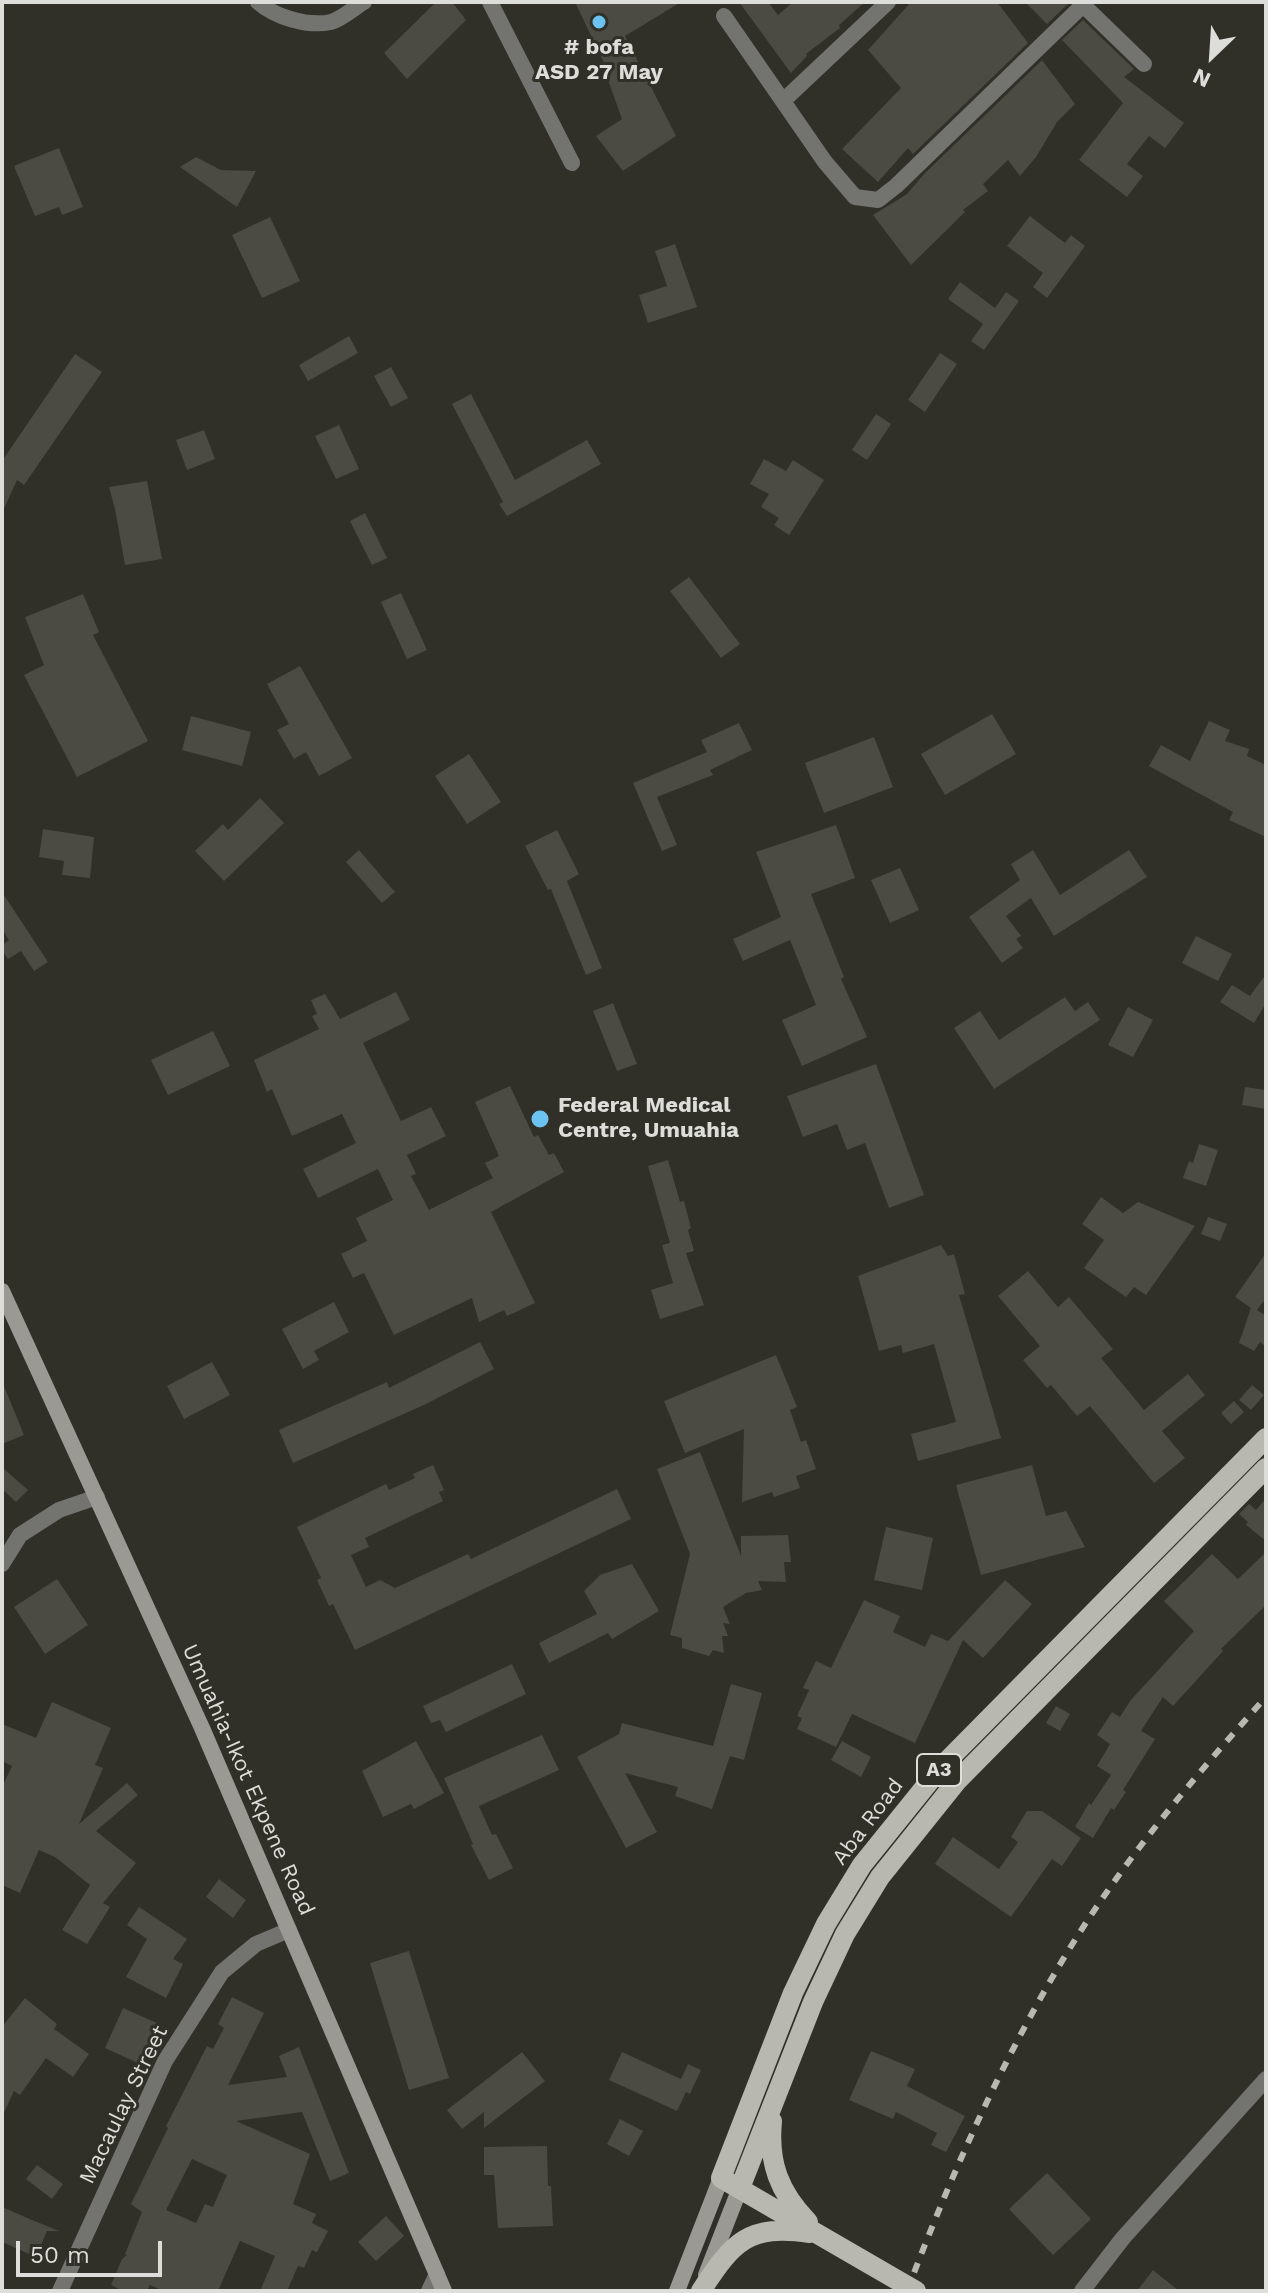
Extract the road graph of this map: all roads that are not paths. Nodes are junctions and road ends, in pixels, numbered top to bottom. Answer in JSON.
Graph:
{"nodes":[{"id":1,"x":258,"y":2,"type":"edge"},
{"id":2,"x":364,"y":2,"type":"edge"},
{"id":3,"x":490,"y":2,"type":"edge"},
{"id":4,"x":888,"y":2,"type":"edge"},
{"id":5,"x":1081,"y":3,"type":"edge"},
{"id":6,"x":724,"y":16,"type":"dead end"},
{"id":7,"x":1144,"y":64,"type":"dead end"},
{"id":8,"x":783,"y":101,"type":"junction"},
{"id":9,"x":572,"y":163,"type":"dead end"},
{"id":10,"x":2,"y":1291,"type":"edge"},
{"id":11,"x":1266,"y":1438,"type":"edge"},
{"id":12,"x":1266,"y":1468,"type":"edge"},
{"id":13,"x":97,"y":1497,"type":"junction"},
{"id":14,"x":2,"y":1564,"type":"edge"},
{"id":15,"x":1106,"y":1599,"type":"junction"},
{"id":16,"x":1121,"y":1613,"type":"junction"},
{"id":17,"x":289,"y":1930,"type":"junction"},
{"id":18,"x":1266,"y":2079,"type":"edge"},
{"id":19,"x":774,"y":2101,"type":"junction"},
{"id":20,"x":721,"y":2178,"type":"junction"},
{"id":21,"x":740,"y":2188,"type":"junction"},
{"id":22,"x":820,"y":2236,"type":"junction"},
{"id":23,"x":437,"y":2274,"type":"junction"},
{"id":24,"x":60,"y":2291,"type":"edge"},
{"id":25,"x":429,"y":2291,"type":"edge"},
{"id":26,"x":444,"y":2291,"type":"edge"},
{"id":27,"x":677,"y":2291,"type":"edge"},
{"id":28,"x":700,"y":2291,"type":"edge"},
{"id":29,"x":916,"y":2291,"type":"edge"},
{"id":30,"x":1082,"y":2291,"type":"edge"}],
"edges":[{"from":1,"to":2,"type":"street"},
{"from":3,"to":9,"type":"street"},
{"from":4,"to":8,"type":"street"},
{"from":5,"to":7,"type":"street"},
{"from":5,"to":8,"type":"street"},
{"from":6,"to":8,"type":"street"},
{"from":10,"to":13,"type":"main road","name":"Umuahia-Ikot Ekpene Road"},
{"from":11,"to":15,"type":"main road","name":"Aba Road","number":"A3"},
{"from":12,"to":16,"type":"main road","name":"Aba Road","number":"A3"},
{"from":13,"to":14,"type":"street"},
{"from":13,"to":17,"type":"main road","name":"Umuahia-Ikot Ekpene Road"},
{"from":15,"to":16,"type":"main road"},
{"from":15,"to":20,"type":"main road","name":"Aba Road","number":"A3"},
{"from":16,"to":19,"type":"main road","name":"Aba Road","number":"A3"},
{"from":17,"to":23,"type":"main road","name":"Umuahia-Ikot Ekpene Road"},
{"from":17,"to":24,"type":"street","name":"Macaulay Street"},
{"from":18,"to":30,"type":"street"},
{"from":19,"to":21,"type":"main road","name":"Aba Road","number":"A3"},
{"from":19,"to":22,"type":"main road"},
{"from":20,"to":21,"type":"main road"},
{"from":20,"to":27,"type":"main road","name":"Aba Road"},
{"from":21,"to":22,"type":"main road"},
{"from":21,"to":28,"type":"main road","name":"Aba Road"},
{"from":22,"to":28,"type":"main road"},
{"from":22,"to":29,"type":"main road"},
{"from":23,"to":25,"type":"street"},
{"from":23,"to":26,"type":"main road","name":"Umuahia-Ikot Ekpene Road"}]}
